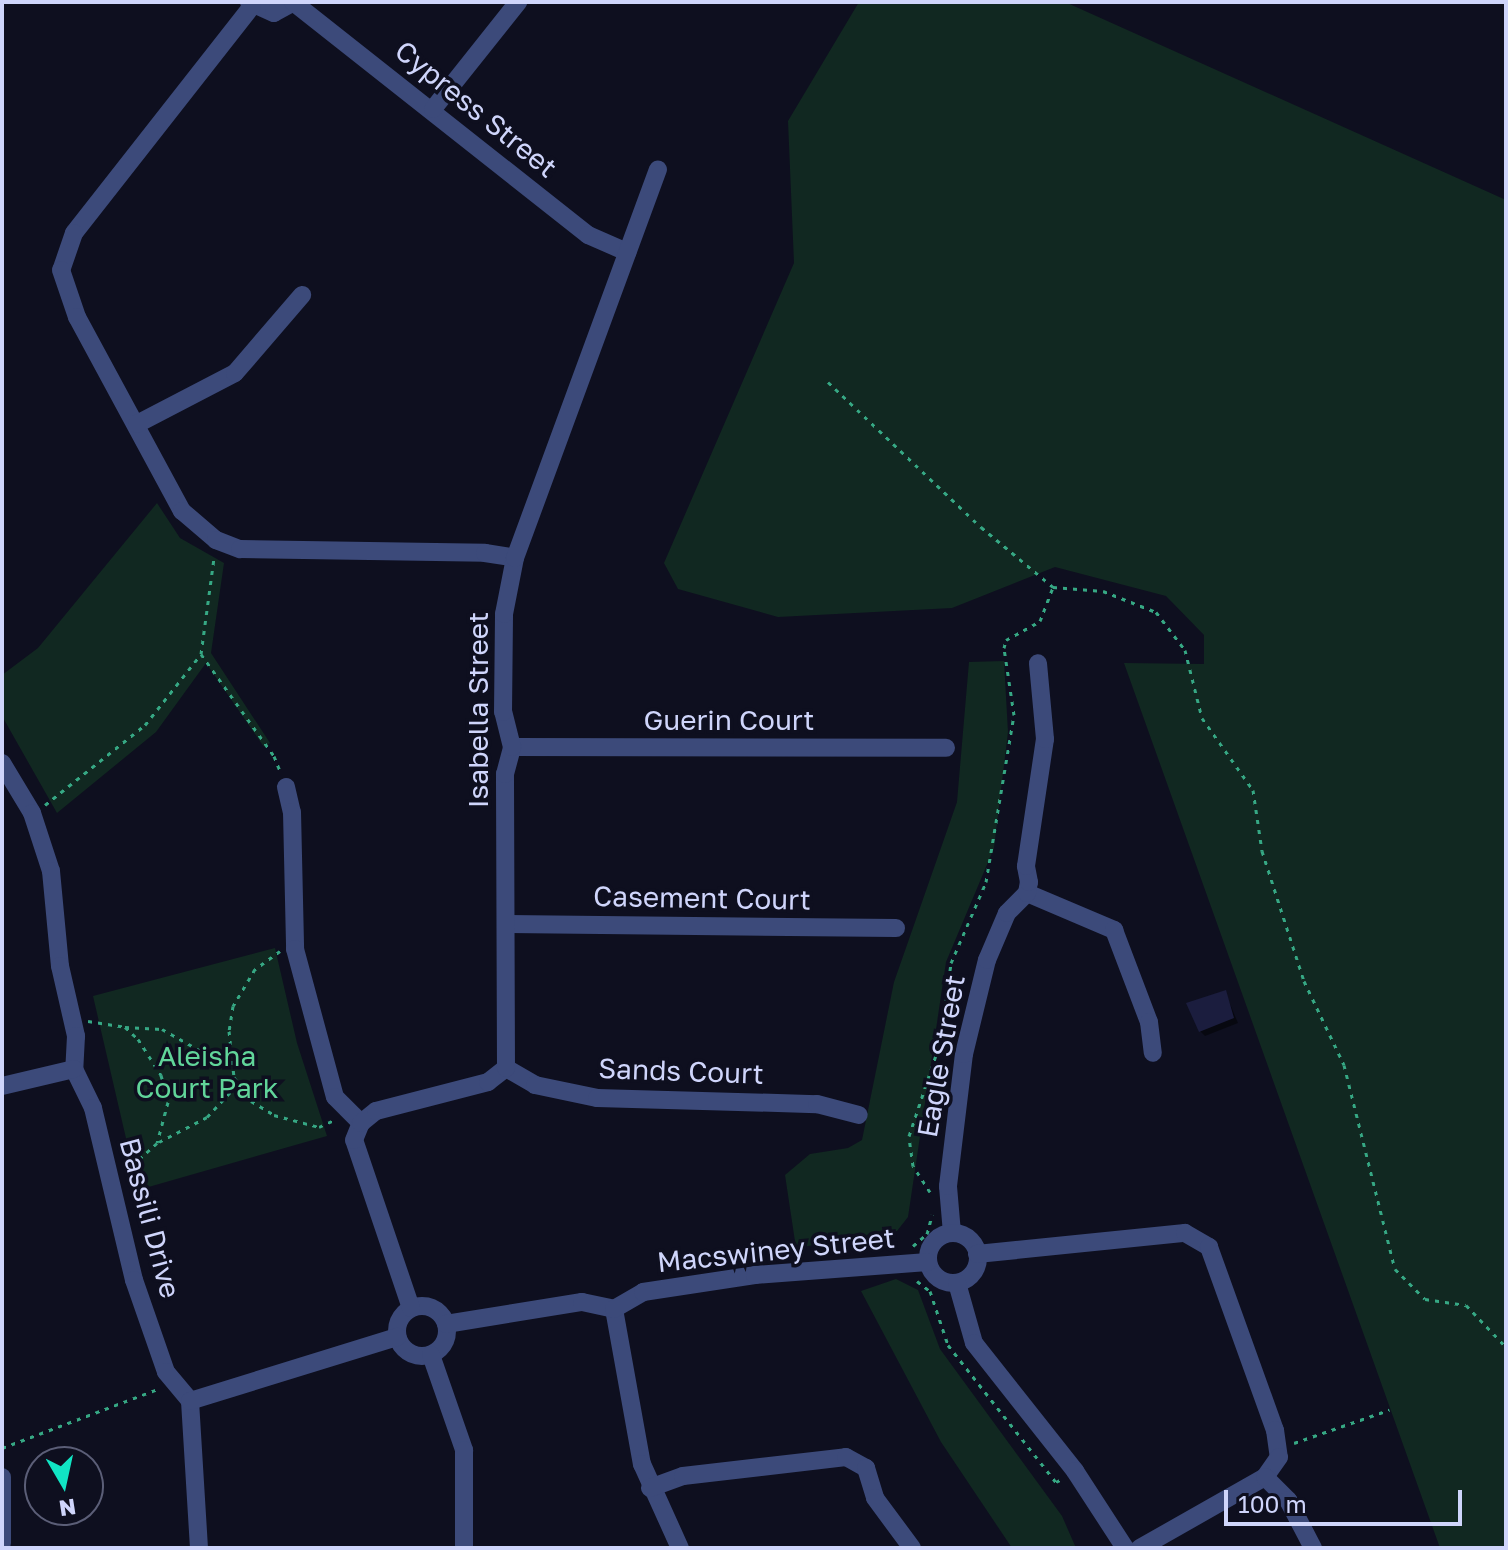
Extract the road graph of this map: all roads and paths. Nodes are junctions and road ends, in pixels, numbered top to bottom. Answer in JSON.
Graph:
{"nodes":[{"id":1,"x":294,"y":2,"type":"edge"},
{"id":2,"x":518,"y":2,"type":"edge"},
{"id":3,"x":250,"y":4,"type":"edge"},
{"id":4,"x":433,"y":109,"type":"junction"},
{"id":5,"x":658,"y":169,"type":"dead end"},
{"id":6,"x":627,"y":252,"type":"junction"},
{"id":7,"x":302,"y":295,"type":"dead end"},
{"id":8,"x":828,"y":382,"type":"dead end"},
{"id":9,"x":137,"y":424,"type":"junction"},
{"id":10,"x":216,"y":540,"type":"junction"},
{"id":11,"x":515,"y":558,"type":"junction"},
{"id":12,"x":1053,"y":587,"type":"junction"},
{"id":13,"x":201,"y":654,"type":"junction"},
{"id":14,"x":1038,"y":663,"type":"dead end"},
{"id":15,"x":1008,"y":668,"type":"dead end"},
{"id":16,"x":512,"y":747,"type":"junction"},
{"id":17,"x":946,"y":748,"type":"dead end"},
{"id":18,"x":2,"y":763,"type":"edge"},
{"id":19,"x":286,"y":787,"type":"joint"},
{"id":20,"x":32,"y":813,"type":"junction"},
{"id":21,"x":1027,"y":893,"type":"junction"},
{"id":22,"x":507,"y":924,"type":"junction"},
{"id":23,"x":896,"y":928,"type":"dead end"},
{"id":24,"x":295,"y":949,"type":"junction"},
{"id":25,"x":74,"y":1025,"type":"junction"},
{"id":26,"x":125,"y":1027,"type":"junction"},
{"id":27,"x":1153,"y":1053,"type":"dead end"},
{"id":28,"x":231,"y":1068,"type":"junction"},
{"id":29,"x":506,"y":1068,"type":"junction"},
{"id":30,"x":74,"y":1069,"type":"junction"},
{"id":31,"x":234,"y":1077,"type":"junction"},
{"id":32,"x":2,"y":1086,"type":"edge"},
{"id":33,"x":345,"y":1110,"type":"junction"},
{"id":34,"x":859,"y":1115,"type":"dead end"},
{"id":35,"x":361,"y":1123,"type":"junction"},
{"id":36,"x":157,"y":1143,"type":"junction"},
{"id":37,"x":109,"y":1175,"type":"junction"},
{"id":38,"x":952,"y":1233,"type":"junction"},
{"id":39,"x":977,"y":1254,"type":"junction"},
{"id":40,"x":928,"y":1262,"type":"junction"},
{"id":41,"x":957,"y":1283,"type":"junction"},
{"id":42,"x":411,"y":1308,"type":"junction"},
{"id":43,"x":614,"y":1309,"type":"junction"},
{"id":44,"x":446,"y":1324,"type":"junction"},
{"id":45,"x":397,"y":1337,"type":"junction"},
{"id":46,"x":1506,"y":1347,"type":"edge"},
{"id":47,"x":431,"y":1355,"type":"junction"},
{"id":48,"x":173,"y":1384,"type":"junction"},
{"id":49,"x":190,"y":1401,"type":"junction"},
{"id":50,"x":1389,"y":1410,"type":"dead end"},
{"id":51,"x":2,"y":1448,"type":"edge"},
{"id":52,"x":1280,"y":1448,"type":"junction"},
{"id":53,"x":2,"y":1477,"type":"edge"},
{"id":54,"x":1265,"y":1477,"type":"junction"},
{"id":55,"x":650,"y":1488,"type":"junction"},
{"id":56,"x":2,"y":1543,"type":"edge"},
{"id":57,"x":199,"y":1548,"type":"edge"},
{"id":58,"x":464,"y":1548,"type":"edge"},
{"id":59,"x":680,"y":1548,"type":"edge"},
{"id":60,"x":912,"y":1548,"type":"edge"},
{"id":61,"x":1125,"y":1548,"type":"edge"},
{"id":62,"x":1140,"y":1548,"type":"edge"},
{"id":63,"x":1313,"y":1548,"type":"edge"}],
"edges":[{"from":1,"to":3,"type":"street"},
{"from":1,"to":4,"type":"street","name":"Cypress Street"},
{"from":2,"to":4,"type":"street"},
{"from":3,"to":9,"type":"street"},
{"from":4,"to":6,"type":"street","name":"Cypress Street"},
{"from":5,"to":6,"type":"street","name":"Isabella Street"},
{"from":6,"to":11,"type":"street","name":"Isabella Street"},
{"from":7,"to":9,"type":"street"},
{"from":8,"to":12,"type":"path"},
{"from":9,"to":10,"type":"street"},
{"from":10,"to":11,"type":"street"},
{"from":10,"to":13,"type":"path"},
{"from":11,"to":16,"type":"street","name":"Isabella Street"},
{"from":12,"to":15,"type":"path"},
{"from":12,"to":46,"type":"path"},
{"from":13,"to":19,"type":"path"},
{"from":13,"to":20,"type":"path"},
{"from":14,"to":21,"type":"street"},
{"from":16,"to":17,"type":"street","name":"Guerin Court"},
{"from":16,"to":22,"type":"street","name":"Isabella Street"},
{"from":18,"to":20,"type":"street","name":"Bassili Drive"},
{"from":19,"to":24,"type":"street"},
{"from":20,"to":25,"type":"street","name":"Bassili Drive"},
{"from":21,"to":27,"type":"street"},
{"from":21,"to":38,"type":"street","name":"Eagle Street"},
{"from":22,"to":23,"type":"street","name":"Casement Court"},
{"from":22,"to":29,"type":"street","name":"Isabella Street"},
{"from":24,"to":28,"type":"path"},
{"from":24,"to":33,"type":"street"},
{"from":25,"to":26,"type":"path"},
{"from":25,"to":30,"type":"street","name":"Bassili Drive"},
{"from":26,"to":28,"type":"path"},
{"from":26,"to":36,"type":"path"},
{"from":28,"to":31,"type":"path"},
{"from":29,"to":34,"type":"street","name":"Sands Court"},
{"from":29,"to":35,"type":"street"},
{"from":30,"to":32,"type":"street"},
{"from":30,"to":37,"type":"street","name":"Bassili Drive"},
{"from":31,"to":33,"type":"path"},
{"from":31,"to":36,"type":"path"},
{"from":33,"to":35,"type":"street"},
{"from":35,"to":42,"type":"street"},
{"from":36,"to":37,"type":"path"},
{"from":37,"to":48,"type":"street","name":"Bassili Drive"},
{"from":38,"to":39,"type":"street"},
{"from":38,"to":40,"type":"street"},
{"from":39,"to":41,"type":"street"},
{"from":39,"to":52,"type":"street"},
{"from":40,"to":41,"type":"street"},
{"from":40,"to":43,"type":"street","name":"Macswiney Street"},
{"from":41,"to":61,"type":"street"},
{"from":42,"to":44,"type":"street"},
{"from":42,"to":45,"type":"street"},
{"from":43,"to":44,"type":"street"},
{"from":43,"to":55,"type":"street"},
{"from":44,"to":47,"type":"street"},
{"from":45,"to":47,"type":"street"},
{"from":45,"to":49,"type":"street"},
{"from":47,"to":58,"type":"street"},
{"from":48,"to":49,"type":"street","name":"Bassili Drive"},
{"from":48,"to":51,"type":"path"},
{"from":49,"to":57,"type":"street"},
{"from":50,"to":52,"type":"path"},
{"from":52,"to":54,"type":"street"},
{"from":53,"to":56,"type":"street"},
{"from":54,"to":62,"type":"street"},
{"from":54,"to":63,"type":"street"},
{"from":55,"to":59,"type":"street"},
{"from":55,"to":60,"type":"street"}]}
